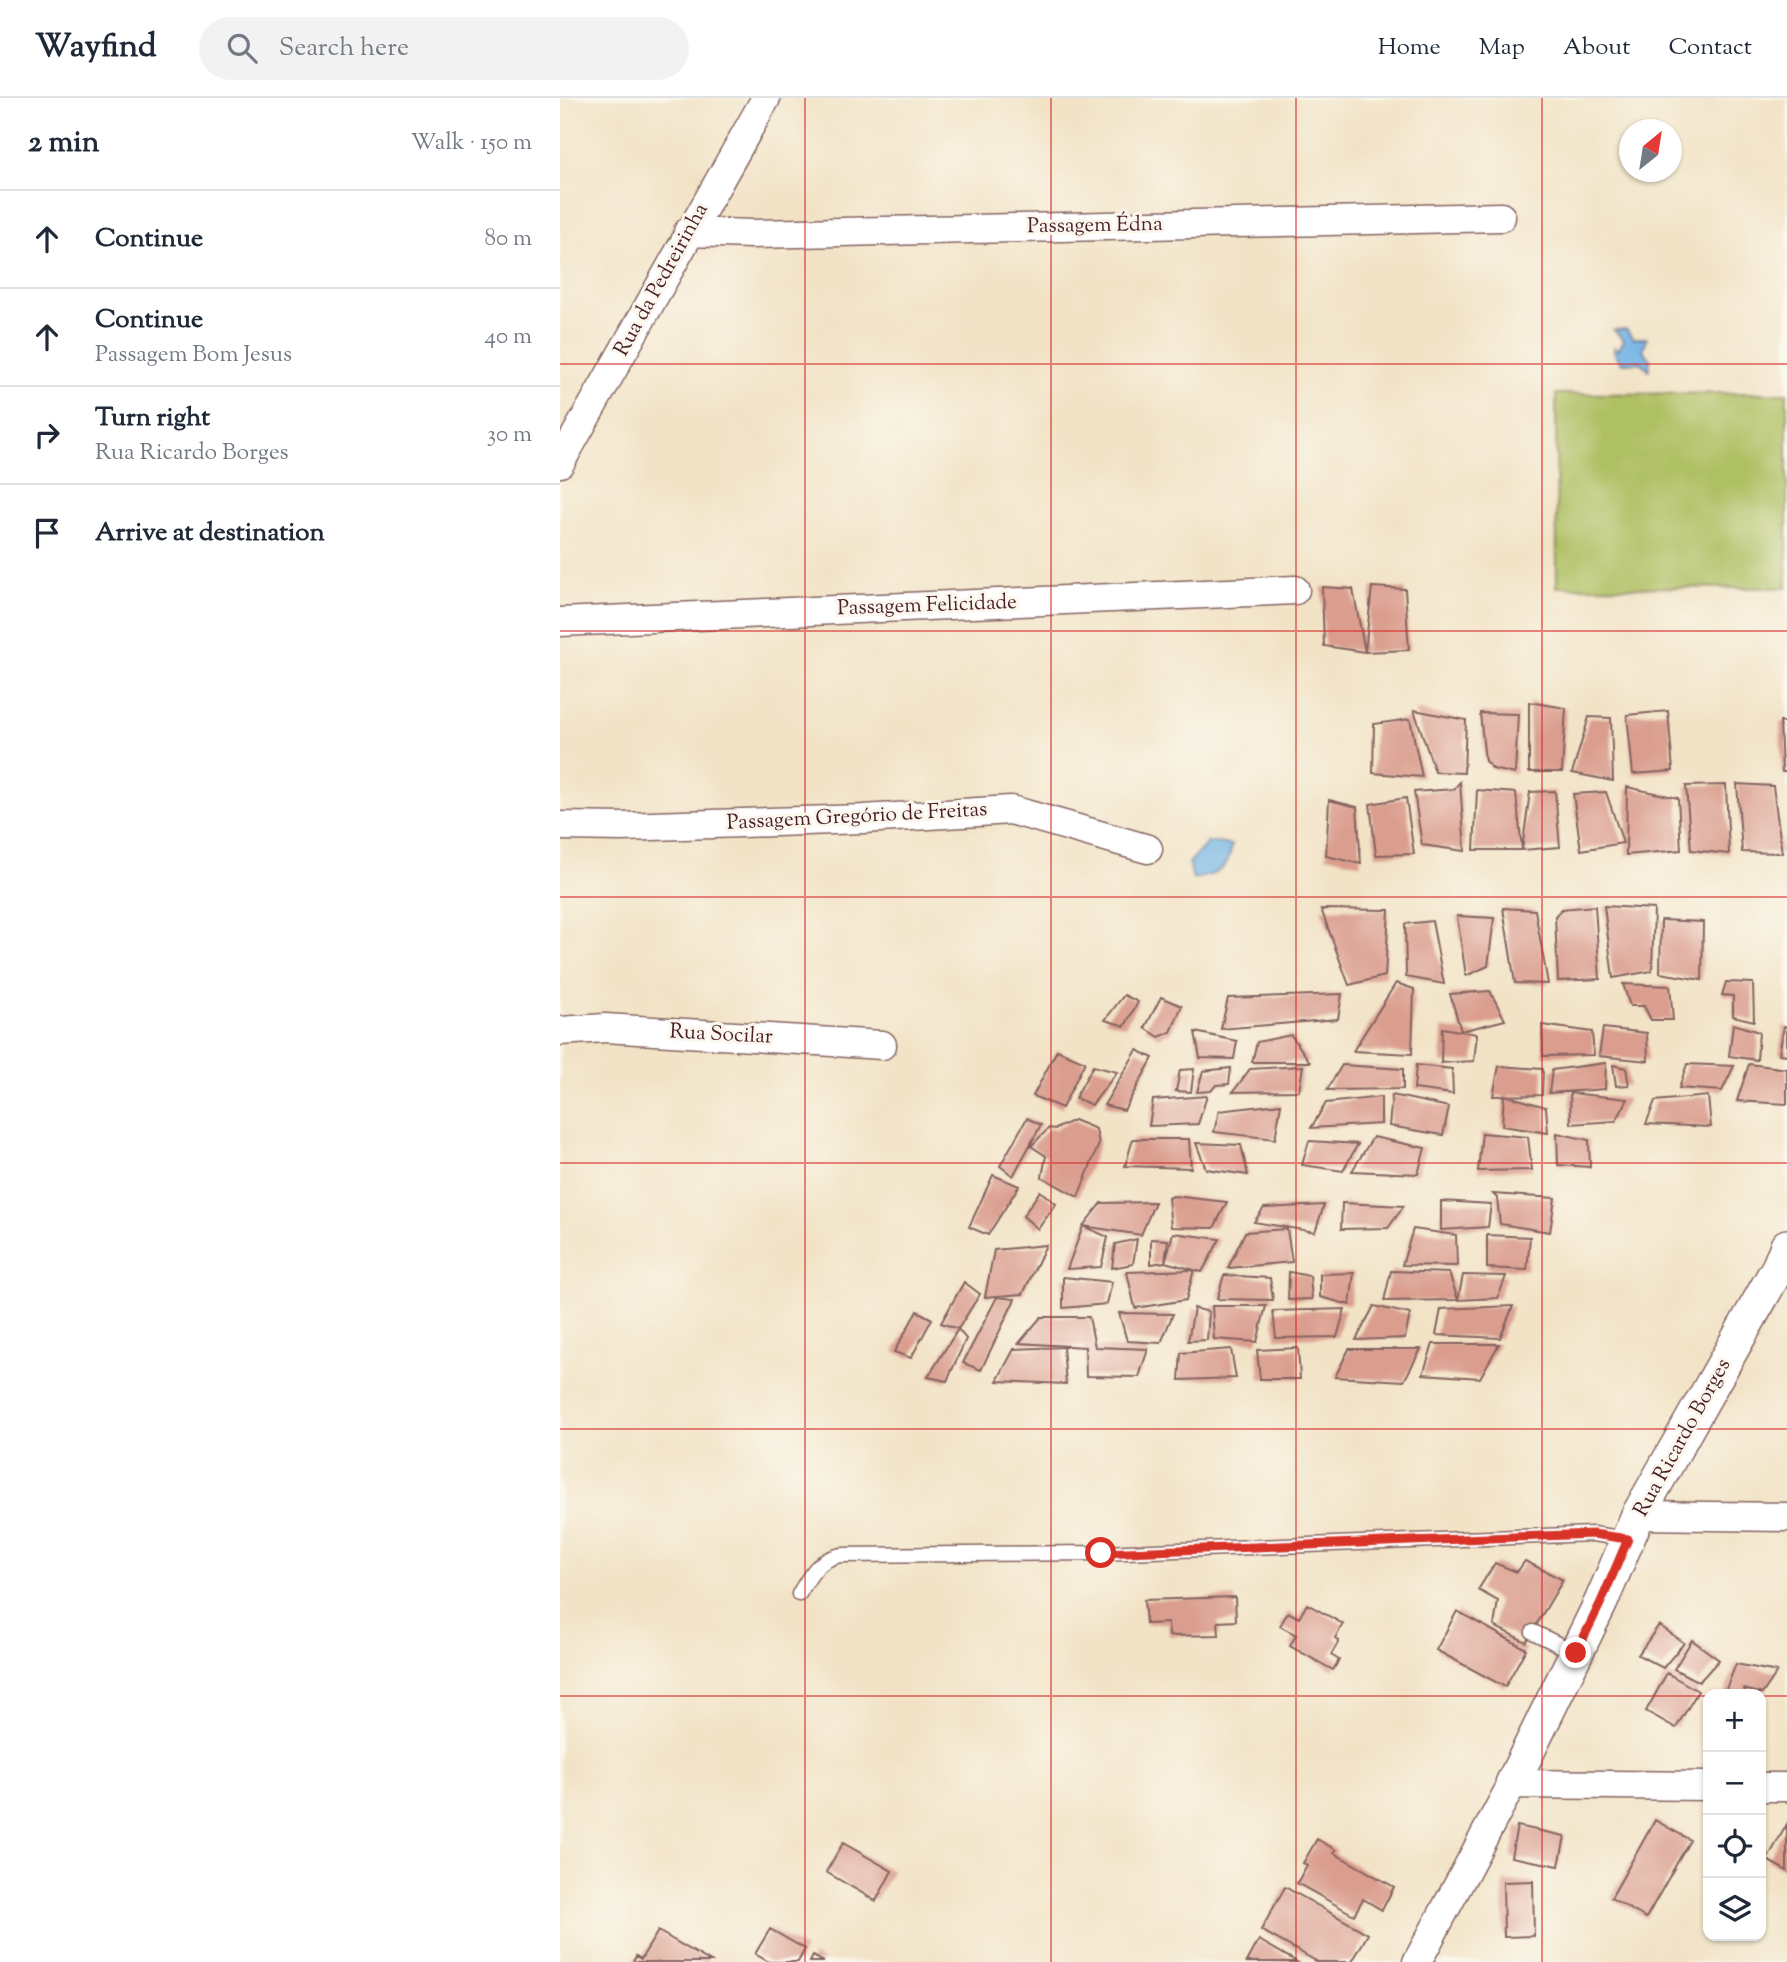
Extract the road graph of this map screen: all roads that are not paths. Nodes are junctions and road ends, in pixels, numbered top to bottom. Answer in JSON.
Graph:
{"nodes":[{"id":1,"x":766,"y":98,"type":"edge"},
{"id":2,"x":1501,"y":217,"type":"dead end"},
{"id":3,"x":688,"y":232,"type":"junction"},
{"id":4,"x":561,"y":460,"type":"edge"},
{"id":5,"x":1295,"y":590,"type":"dead end"},
{"id":6,"x":560,"y":622,"type":"edge"},
{"id":7,"x":560,"y":826,"type":"edge"},
{"id":8,"x":1148,"y":849,"type":"dead end"},
{"id":9,"x":560,"y":1031,"type":"edge"},
{"id":10,"x":882,"y":1045,"type":"dead end"},
{"id":11,"x":1787,"y":1246,"type":"edge"},
{"id":12,"x":1787,"y":1517,"type":"edge"},
{"id":13,"x":1633,"y":1527,"type":"junction"},
{"id":14,"x":799,"y":1594,"type":"dead end"},
{"id":15,"x":1533,"y":1632,"type":"dead end"},
{"id":16,"x":1576,"y":1653,"type":"junction"},
{"id":17,"x":1512,"y":1784,"type":"junction"},
{"id":18,"x":1703,"y":1786,"type":"edge"},
{"id":19,"x":1766,"y":1787,"type":"edge"},
{"id":20,"x":1787,"y":1787,"type":"edge"},
{"id":21,"x":1417,"y":1962,"type":"edge"}],
"edges":[{"from":1,"to":3,"type":"street","name":"Rua da Pedreirinha"},
{"from":2,"to":3,"type":"street","name":"Passagem Édna"},
{"from":3,"to":4,"type":"street","name":"Rua da Pedreirinha"},
{"from":5,"to":6,"type":"street","name":"Passagem Felicidade"},
{"from":7,"to":8,"type":"street","name":"Passagem Gregório de Freitas"},
{"from":9,"to":10,"type":"street","name":"Rua Socilar"},
{"from":11,"to":13,"type":"street","name":"Rua Ricardo Borges"},
{"from":12,"to":13,"type":"street"},
{"from":13,"to":14,"type":"lane"},
{"from":13,"to":16,"type":"street","name":"Rua Ricardo Borges"},
{"from":15,"to":16,"type":"lane"},
{"from":16,"to":17,"type":"street","name":"Rua Ricardo Borges"},
{"from":17,"to":18,"type":"street"},
{"from":17,"to":21,"type":"street"},
{"from":19,"to":20,"type":"street"}]}
